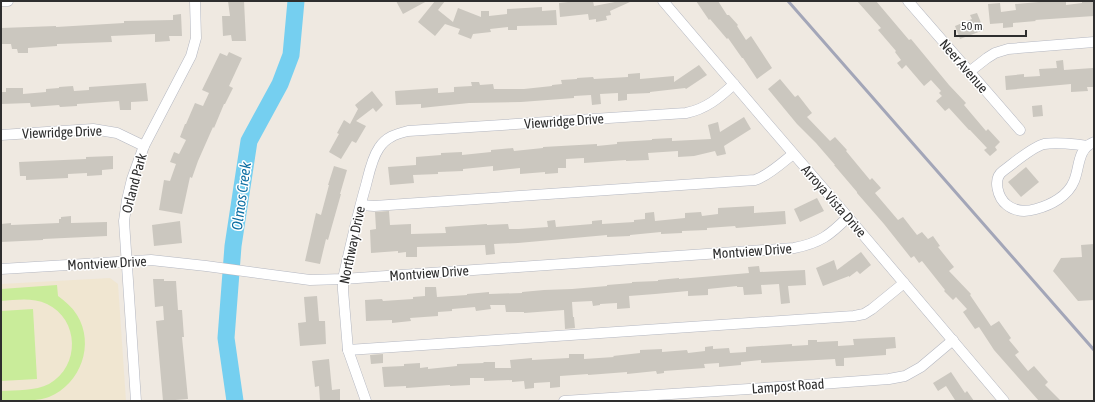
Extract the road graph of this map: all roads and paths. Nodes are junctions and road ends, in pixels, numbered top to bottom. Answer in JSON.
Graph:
{"nodes":[{"id":1,"x":1,"y":1,"type":"edge"},
{"id":2,"x":8,"y":1,"type":"edge"},
{"id":3,"x":195,"y":1,"type":"edge"},
{"id":4,"x":663,"y":1,"type":"edge"},
{"id":5,"x":908,"y":1,"type":"edge"},
{"id":6,"x":1094,"y":42,"type":"edge"},
{"id":7,"x":969,"y":72,"type":"junction"},
{"id":8,"x":734,"y":84,"type":"junction"},
{"id":9,"x":1020,"y":130,"type":"dead end"},
{"id":10,"x":1,"y":135,"type":"edge"},
{"id":11,"x":387,"y":139,"type":"joint"},
{"id":12,"x":1090,"y":144,"type":"edge"},
{"id":13,"x":144,"y":146,"type":"junction"},
{"id":14,"x":793,"y":154,"type":"junction"},
{"id":15,"x":360,"y":205,"type":"junction"},
{"id":16,"x":848,"y":217,"type":"junction"},
{"id":17,"x":126,"y":261,"type":"junction"},
{"id":18,"x":1,"y":269,"type":"edge"},
{"id":19,"x":343,"y":279,"type":"junction"},
{"id":20,"x":904,"y":283,"type":"junction"},
{"id":21,"x":953,"y":340,"type":"junction"},
{"id":22,"x":348,"y":350,"type":"junction"},
{"id":23,"x":617,"y":399,"type":"edge"},
{"id":24,"x":136,"y":401,"type":"edge"},
{"id":25,"x":366,"y":401,"type":"edge"},
{"id":26,"x":564,"y":401,"type":"edge"},
{"id":27,"x":1004,"y":401,"type":"edge"}],
"edges":[{"from":1,"to":2,"type":"street"},
{"from":3,"to":13,"type":"street","name":"Orland Park"},
{"from":4,"to":8,"type":"street","name":"Arroya Vista Drive"},
{"from":5,"to":7,"type":"street","name":"Neer Avenue"},
{"from":6,"to":7,"type":"street"},
{"from":7,"to":9,"type":"street","name":"Neer Avenue"},
{"from":8,"to":11,"type":"street","name":"Viewridge Drive"},
{"from":8,"to":14,"type":"street","name":"Arroya Vista Drive"},
{"from":10,"to":13,"type":"street","name":"Viewridge Drive"},
{"from":11,"to":15,"type":"street","name":"Northway Drive"},
{"from":12,"to":12,"type":"street"},
{"from":13,"to":17,"type":"street","name":"Orland Park"},
{"from":14,"to":15,"type":"street"},
{"from":14,"to":16,"type":"street","name":"Arroya Vista Drive"},
{"from":15,"to":19,"type":"street","name":"Northway Drive"},
{"from":16,"to":19,"type":"street","name":"Montview Drive"},
{"from":16,"to":20,"type":"street","name":"Arroya Vista Drive"},
{"from":17,"to":18,"type":"street","name":"Montview Drive"},
{"from":17,"to":19,"type":"street","name":"Montview Drive"},
{"from":17,"to":24,"type":"street","name":"Orland Park"},
{"from":19,"to":22,"type":"street","name":"Northway Drive"},
{"from":20,"to":21,"type":"street","name":"Arroya Vista Drive"},
{"from":20,"to":22,"type":"street"},
{"from":21,"to":23,"type":"street","name":"Lampost Road"},
{"from":21,"to":27,"type":"street","name":"Arroya Vista Drive"},
{"from":22,"to":25,"type":"street","name":"Northway Drive"},
{"from":23,"to":26,"type":"street","name":"Lampost Road"}]}
